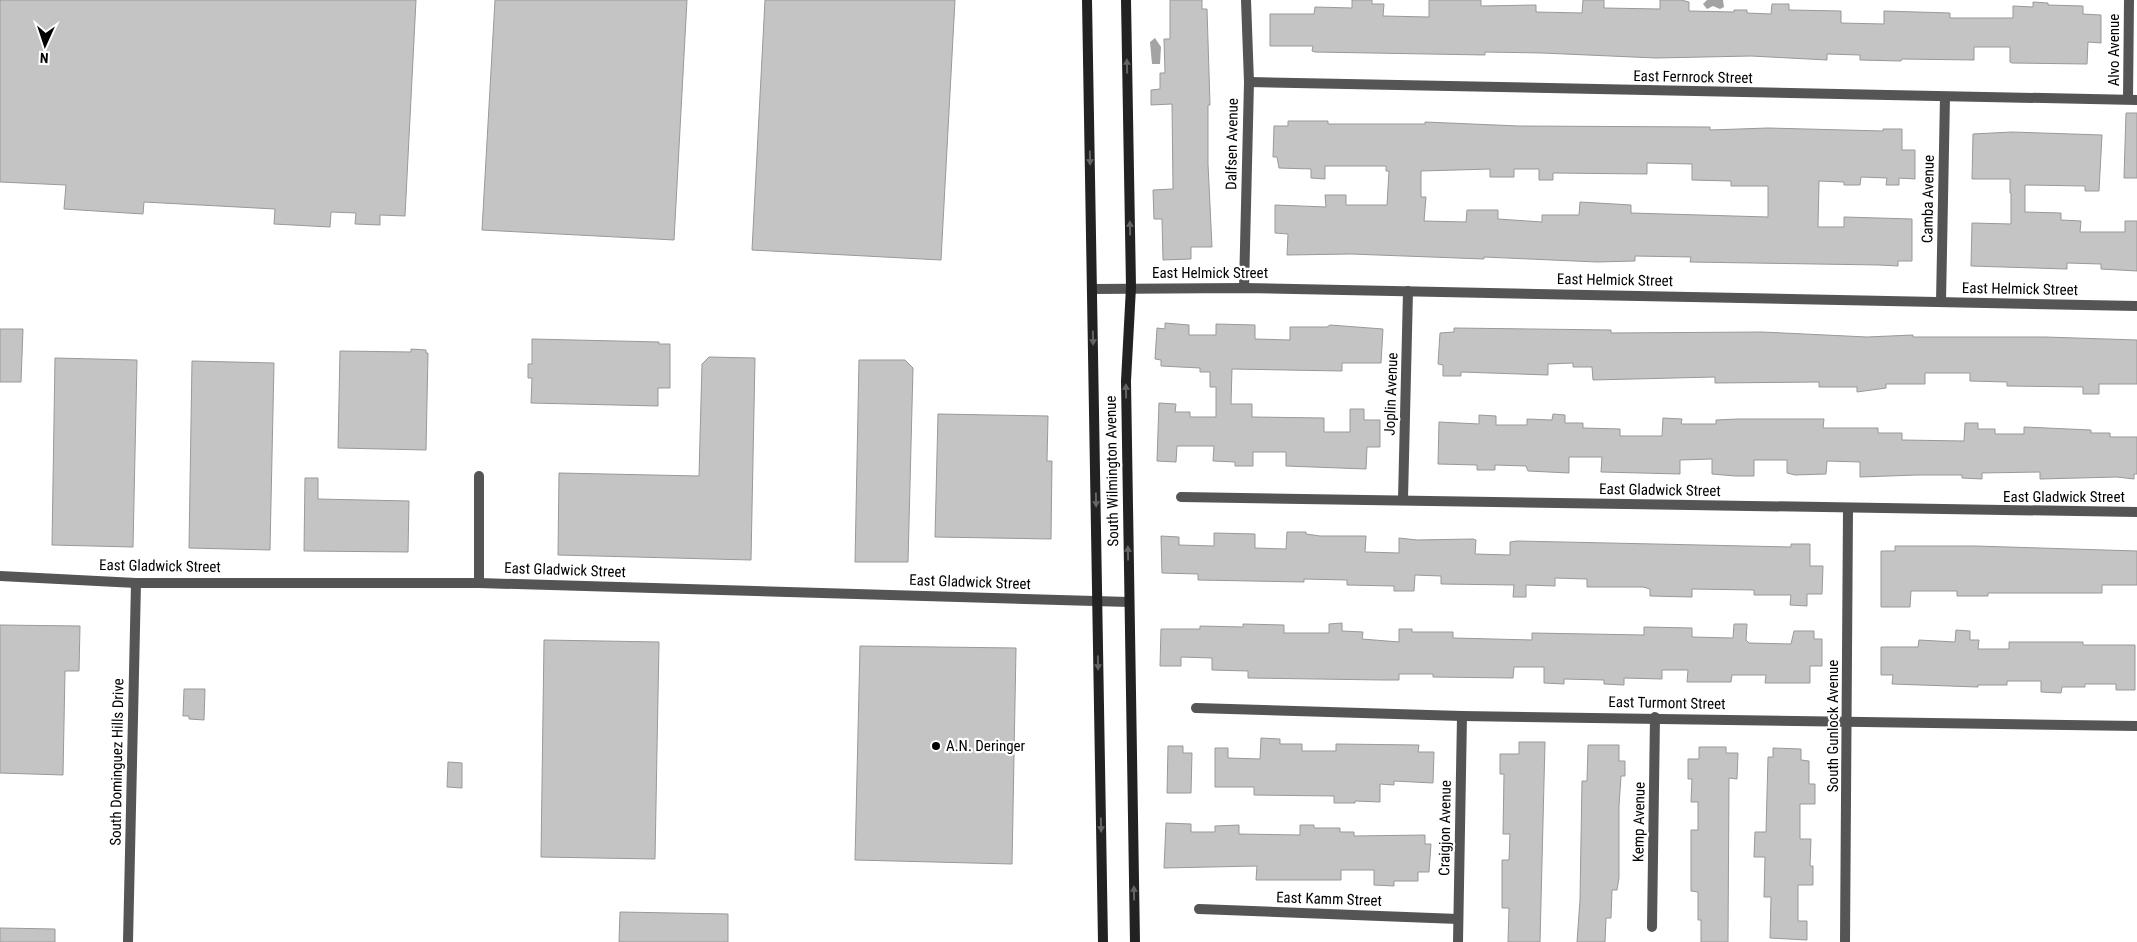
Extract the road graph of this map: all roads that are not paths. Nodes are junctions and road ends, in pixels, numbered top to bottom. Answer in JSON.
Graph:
{"nodes":[{"id":1,"x":1087,"y":0,"type":"edge"},
{"id":2,"x":1126,"y":0,"type":"edge"},
{"id":3,"x":1246,"y":0,"type":"edge"},
{"id":4,"x":2129,"y":0,"type":"edge"},
{"id":5,"x":1248,"y":82,"type":"junction"},
{"id":6,"x":1945,"y":97,"type":"junction"},
{"id":7,"x":2133,"y":100,"type":"edge"},
{"id":8,"x":1131,"y":287,"type":"junction"},
{"id":9,"x":1244,"y":288,"type":"junction"},
{"id":10,"x":1092,"y":289,"type":"junction"},
{"id":11,"x":1408,"y":291,"type":"junction"},
{"id":12,"x":1941,"y":302,"type":"junction"},
{"id":13,"x":2137,"y":306,"type":"edge"},
{"id":14,"x":479,"y":476,"type":"dead end"},
{"id":15,"x":1182,"y":498,"type":"dead end"},
{"id":16,"x":1403,"y":498,"type":"junction"},
{"id":17,"x":1848,"y":510,"type":"junction"},
{"id":18,"x":2137,"y":512,"type":"edge"},
{"id":19,"x":0,"y":576,"type":"edge"},
{"id":20,"x":136,"y":583,"type":"junction"},
{"id":21,"x":479,"y":583,"type":"junction"},
{"id":22,"x":1097,"y":601,"type":"junction"},
{"id":23,"x":1128,"y":602,"type":"junction"},
{"id":24,"x":1196,"y":708,"type":"dead end"},
{"id":25,"x":1462,"y":716,"type":"junction"},
{"id":26,"x":1655,"y":717,"type":"junction"},
{"id":27,"x":1848,"y":721,"type":"junction"},
{"id":28,"x":2137,"y":726,"type":"edge"},
{"id":29,"x":1199,"y":909,"type":"dead end"},
{"id":30,"x":1458,"y":920,"type":"junction"},
{"id":31,"x":1652,"y":927,"type":"dead end"},
{"id":32,"x":128,"y":942,"type":"edge"},
{"id":33,"x":1103,"y":942,"type":"edge"},
{"id":34,"x":1135,"y":942,"type":"edge"},
{"id":35,"x":1458,"y":942,"type":"edge"},
{"id":36,"x":1845,"y":942,"type":"edge"}],
"edges":[{"from":1,"to":10,"type":"main road","name":"South Wilmington Avenue","one_way":true},
{"from":8,"to":2,"type":"main road","name":"South Wilmington Avenue","one_way":true},
{"from":3,"to":5,"type":"street","name":"Dalfsen Avenue"},
{"from":4,"to":7,"type":"street","name":"Alvo Avenue"},
{"from":5,"to":6,"type":"street","name":"East Fernrock Street"},
{"from":5,"to":9,"type":"street","name":"Dalfsen Avenue"},
{"from":6,"to":7,"type":"street","name":"East Fernrock Street"},
{"from":6,"to":12,"type":"street","name":"Camba Avenue"},
{"from":8,"to":9,"type":"street","name":"East Helmick Street"},
{"from":8,"to":10,"type":"street","name":"East Helmick Street"},
{"from":23,"to":8,"type":"main road","name":"South Wilmington Avenue","one_way":true},
{"from":9,"to":11,"type":"street","name":"East Helmick Street"},
{"from":10,"to":22,"type":"main road","name":"South Wilmington Avenue","one_way":true},
{"from":11,"to":12,"type":"street","name":"East Helmick Street"},
{"from":11,"to":16,"type":"street","name":"Joplin Avenue"},
{"from":12,"to":13,"type":"street","name":"East Helmick Street"},
{"from":14,"to":21,"type":"street"},
{"from":15,"to":16,"type":"street","name":"East Gladwick Street"},
{"from":16,"to":17,"type":"street","name":"East Gladwick Street"},
{"from":17,"to":18,"type":"street","name":"East Gladwick Street"},
{"from":17,"to":27,"type":"street","name":"South Gunlock Avenue"},
{"from":19,"to":20,"type":"street","name":"East Gladwick Street"},
{"from":20,"to":21,"type":"street","name":"East Gladwick Street"},
{"from":20,"to":32,"type":"street","name":"South Dominguez Hills Drive"},
{"from":21,"to":22,"type":"street","name":"East Gladwick Street"},
{"from":22,"to":23,"type":"street","name":"East Gladwick Street"},
{"from":22,"to":33,"type":"main road","name":"South Wilmington Avenue","one_way":true},
{"from":34,"to":23,"type":"main road","name":"South Wilmington Avenue","one_way":true},
{"from":24,"to":25,"type":"street","name":"East Turmont Street"},
{"from":25,"to":26,"type":"street","name":"East Turmont Street"},
{"from":25,"to":30,"type":"street","name":"Craigjon Avenue"},
{"from":26,"to":27,"type":"street","name":"East Turmont Street"},
{"from":26,"to":31,"type":"street","name":"Kemp Avenue"},
{"from":27,"to":28,"type":"street","name":"East Turmont Street"},
{"from":27,"to":36,"type":"street","name":"South Gunlock Avenue"},
{"from":29,"to":30,"type":"street","name":"East Kamm Street"},
{"from":30,"to":35,"type":"street","name":"Craigjon Avenue"}]}
